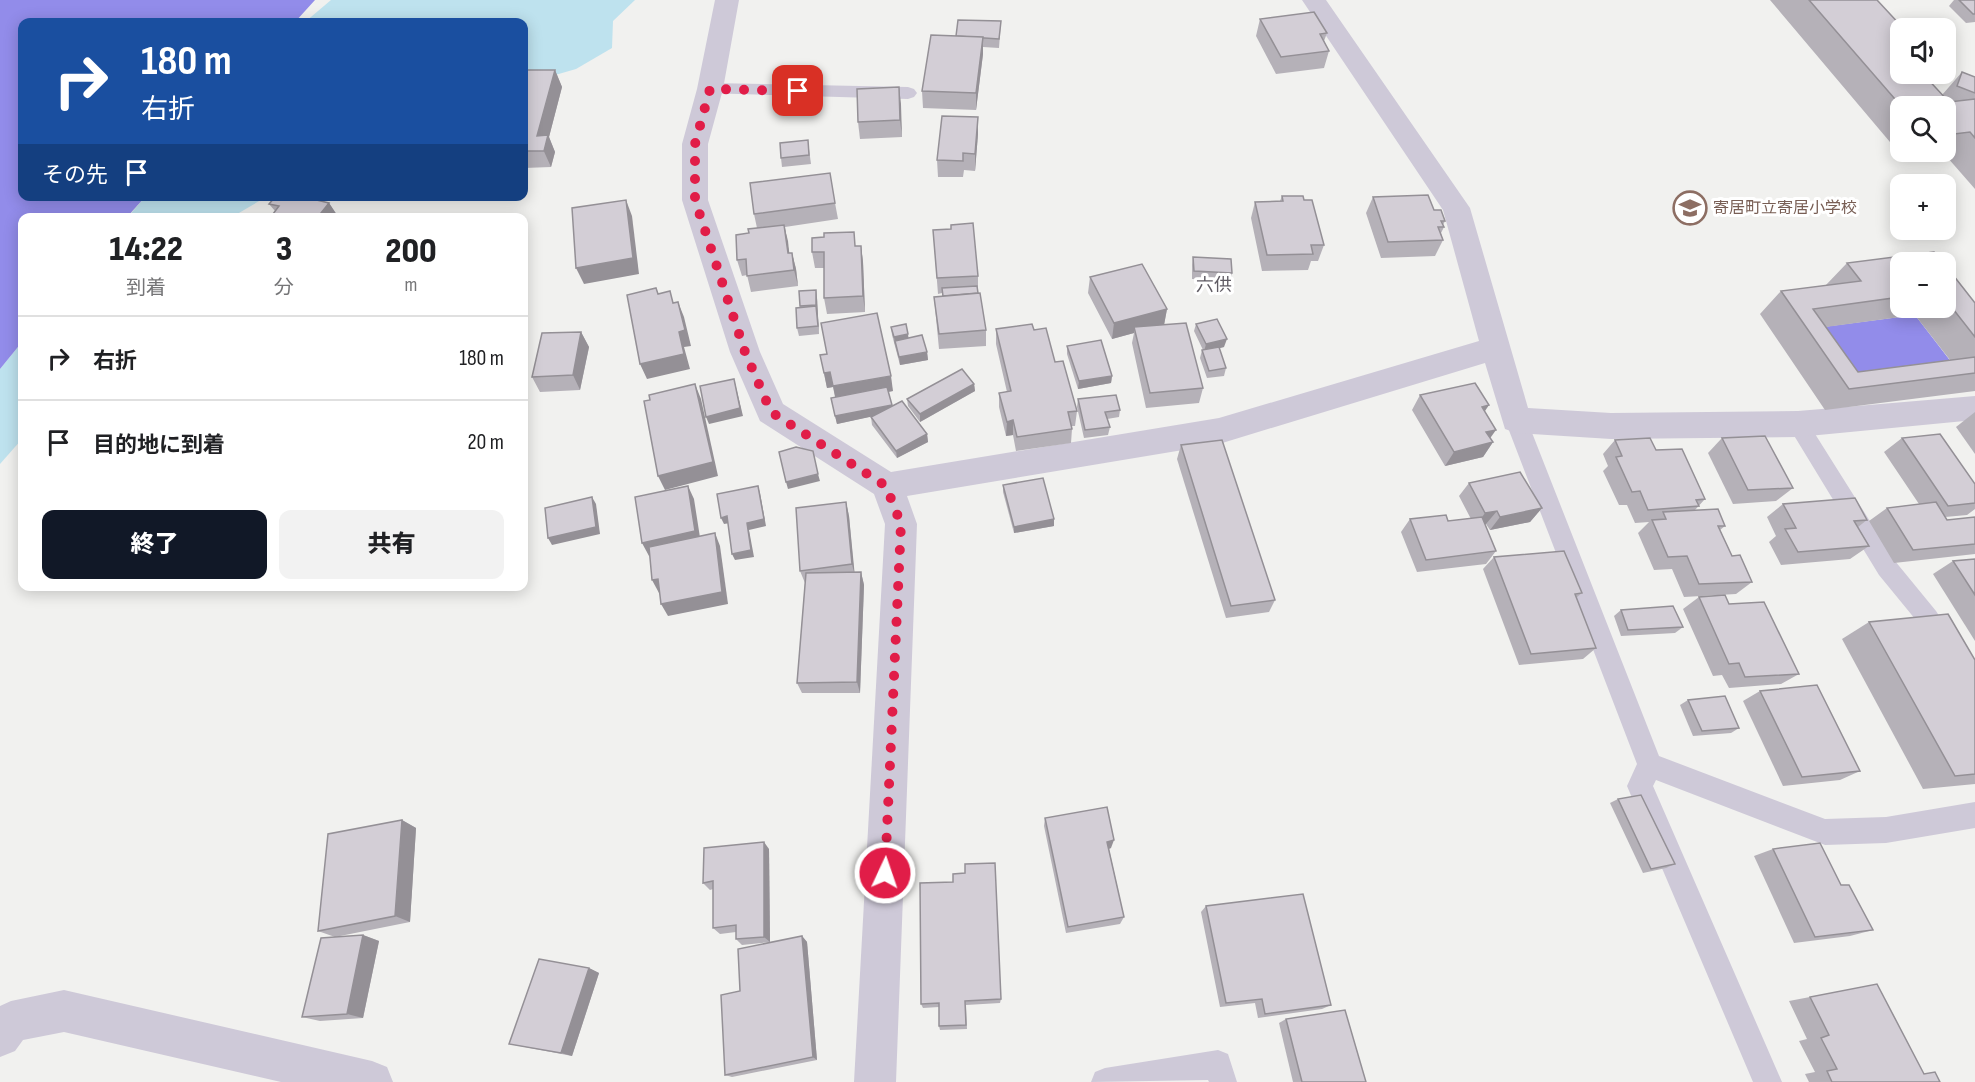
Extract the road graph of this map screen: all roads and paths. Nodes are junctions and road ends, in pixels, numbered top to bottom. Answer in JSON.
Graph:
{"nodes":[{"id":1,"x":727,"y":0,"type":"edge"},
{"id":2,"x":1314,"y":0,"type":"edge"},
{"id":3,"x":710,"y":89,"type":"junction"},
{"id":4,"x":908,"y":93,"type":"dead end"},
{"id":5,"x":1495,"y":348,"type":"junction"},
{"id":6,"x":1975,"y":408,"type":"edge"},
{"id":7,"x":1516,"y":420,"type":"junction"},
{"id":8,"x":1798,"y":424,"type":"junction"},
{"id":9,"x":886,"y":486,"type":"junction"},
{"id":10,"x":1975,"y":693,"type":"edge"},
{"id":11,"x":1650,"y":765,"type":"junction"},
{"id":12,"x":1975,"y":815,"type":"edge"},
{"id":13,"x":0,"y":1036,"type":"edge"},
{"id":14,"x":372,"y":1082,"type":"edge"},
{"id":15,"x":875,"y":1082,"type":"edge"},
{"id":16,"x":1105,"y":1082,"type":"edge"},
{"id":17,"x":1223,"y":1082,"type":"edge"},
{"id":18,"x":1768,"y":1082,"type":"edge"}],
"edges":[{"from":1,"to":3,"type":"street"},
{"from":2,"to":5,"type":"street"},
{"from":3,"to":4,"type":"lane"},
{"from":3,"to":9,"type":"street"},
{"from":5,"to":7,"type":"street"},
{"from":5,"to":9,"type":"street"},
{"from":6,"to":8,"type":"street"},
{"from":7,"to":8,"type":"street"},
{"from":7,"to":11,"type":"lane"},
{"from":8,"to":10,"type":"lane"},
{"from":9,"to":15,"type":"street"},
{"from":11,"to":12,"type":"lane"},
{"from":11,"to":18,"type":"lane"},
{"from":13,"to":14,"type":"street"},
{"from":16,"to":17,"type":"lane"}]}
